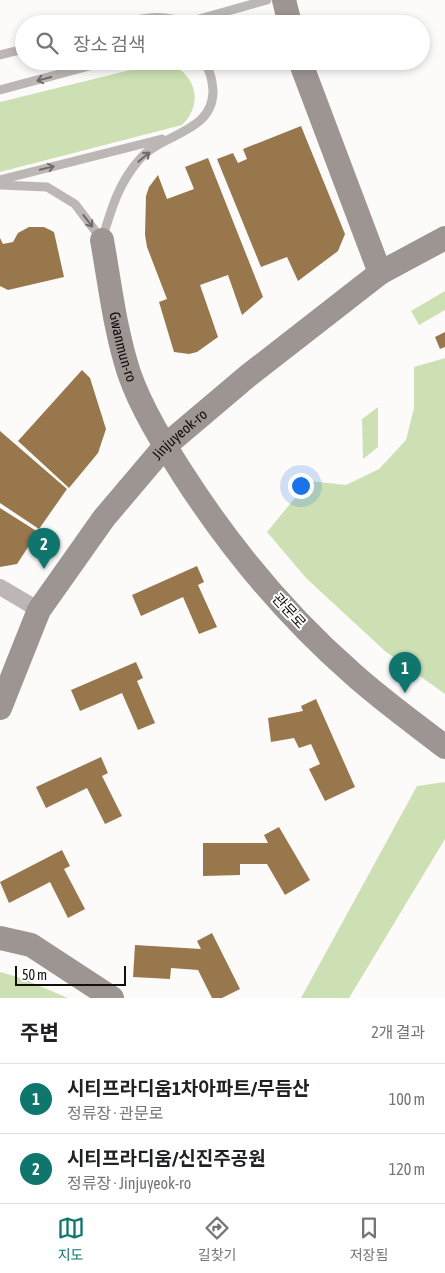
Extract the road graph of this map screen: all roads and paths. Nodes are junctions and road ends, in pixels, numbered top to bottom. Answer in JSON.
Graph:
{"nodes":[{"id":1,"x":267,"y":0,"type":"edge"},
{"id":2,"x":284,"y":0,"type":"edge"},
{"id":3,"x":214,"y":15,"type":"edge"},
{"id":4,"x":288,"y":15,"type":"edge"},
{"id":5,"x":15,"y":51,"type":"edge"},
{"id":6,"x":0,"y":55,"type":"edge"},
{"id":7,"x":74,"y":70,"type":"edge"},
{"id":8,"x":209,"y":70,"type":"edge"},
{"id":9,"x":211,"y":70,"type":"edge"},
{"id":10,"x":303,"y":70,"type":"edge"},
{"id":11,"x":212,"y":75,"type":"junction"},
{"id":12,"x":0,"y":90,"type":"edge"},
{"id":13,"x":170,"y":138,"type":"junction"},
{"id":14,"x":0,"y":180,"type":"edge"},
{"id":15,"x":0,"y":185,"type":"edge"},
{"id":16,"x":445,"y":238,"type":"edge"},
{"id":17,"x":102,"y":240,"type":"junction"},
{"id":18,"x":380,"y":273,"type":"junction"},
{"id":19,"x":165,"y":446,"type":"junction"},
{"id":20,"x":0,"y":586,"type":"edge"},
{"id":21,"x":40,"y":610,"type":"junction"},
{"id":22,"x":0,"y":708,"type":"edge"},
{"id":23,"x":445,"y":747,"type":"edge"},
{"id":24,"x":0,"y":938,"type":"edge"},
{"id":25,"x":112,"y":998,"type":"edge"}],
"edges":[{"from":1,"to":3,"type":"lane"},
{"from":2,"to":4,"type":"street"},
{"from":5,"to":6,"type":"lane"},
{"from":7,"to":12,"type":"lane","one_way":true},
{"from":8,"to":11,"type":"lane"},
{"from":9,"to":11,"type":"lane"},
{"from":10,"to":18,"type":"street"},
{"from":11,"to":13,"type":"lane"},
{"from":14,"to":13,"type":"lane","one_way":true},
{"from":17,"to":13,"type":"lane","one_way":true},
{"from":15,"to":17,"type":"lane","one_way":true},
{"from":16,"to":18,"type":"street","name":"Jinjuyeok-ro"},
{"from":17,"to":19,"type":"street","name":"Gwanmun-ro"},
{"from":18,"to":19,"type":"street","name":"Jinjuyeok-ro"},
{"from":19,"to":21,"type":"street","name":"Jinjuyeok-ro"},
{"from":19,"to":23,"type":"street","name":"관문로"},
{"from":20,"to":21,"type":"street"},
{"from":21,"to":22,"type":"street","name":"Jinjuyeok-ro"},
{"from":24,"to":25,"type":"street"}]}
